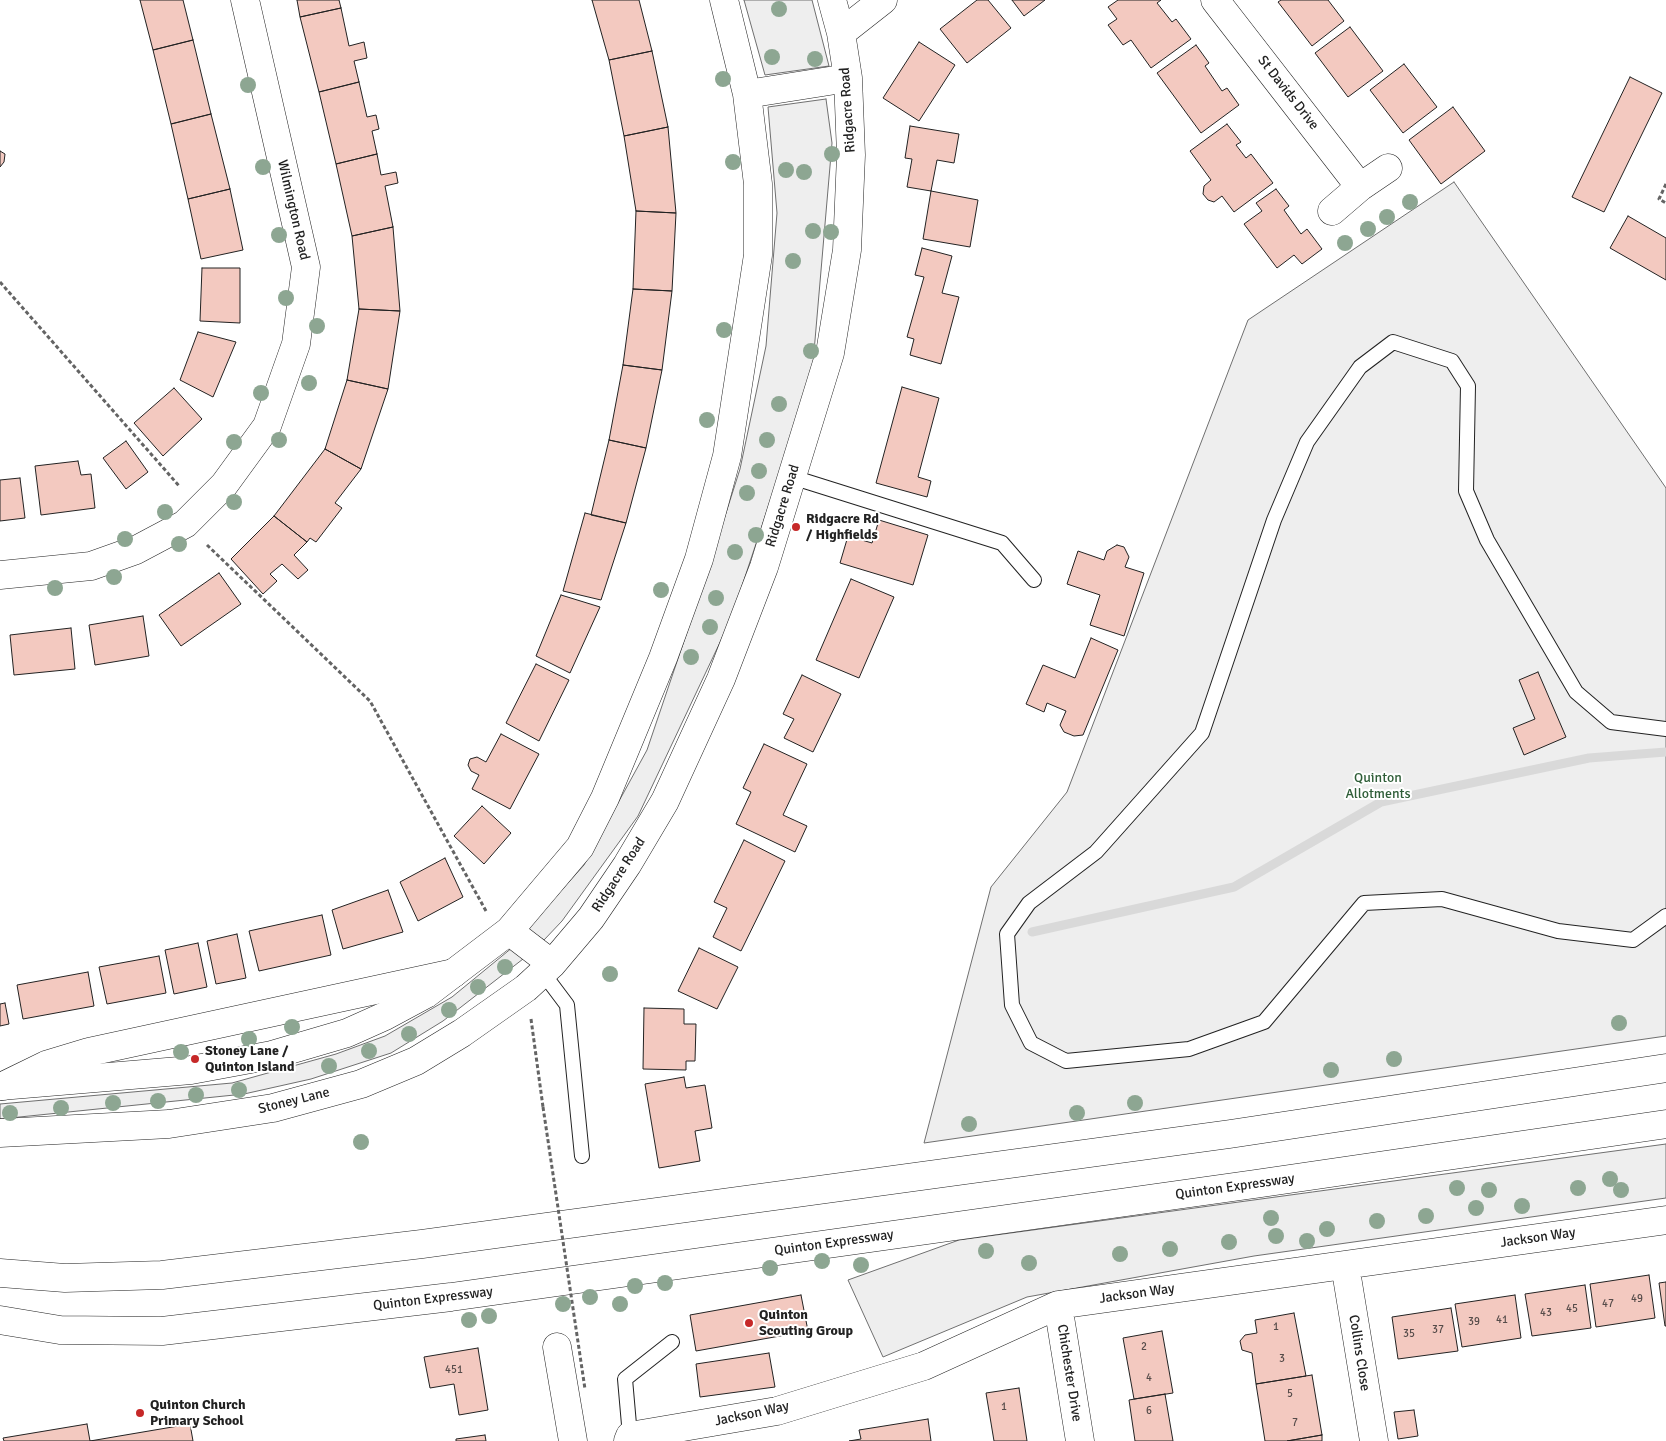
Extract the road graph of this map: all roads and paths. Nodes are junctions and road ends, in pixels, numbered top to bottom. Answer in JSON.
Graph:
{"nodes":[{"id":1,"x":245,"y":0,"type":"edge"},
{"id":2,"x":724,"y":0,"type":"edge"},
{"id":3,"x":832,"y":0,"type":"edge"},
{"id":4,"x":883,"y":0,"type":"edge"},
{"id":5,"x":1215,"y":0,"type":"edge"},
{"id":6,"x":841,"y":33,"type":"junction"},
{"id":7,"x":848,"y":78,"type":"junction"},
{"id":8,"x":748,"y":94,"type":"junction"},
{"id":9,"x":1388,"y":168,"type":"dead end"},
{"id":10,"x":1666,"y":184,"type":"edge"},
{"id":11,"x":1360,"y":187,"type":"junction"},
{"id":12,"x":1666,"y":203,"type":"edge"},
{"id":13,"x":1332,"y":211,"type":"dead end"},
{"id":14,"x":0,"y":282,"type":"edge"},
{"id":15,"x":792,"y":477,"type":"junction"},
{"id":16,"x":193,"y":517,"type":"junction"},
{"id":17,"x":0,"y":575,"type":"edge"},
{"id":18,"x":1034,"y":580,"type":"dead end"},
{"id":19,"x":1666,"y":729,"type":"edge"},
{"id":20,"x":1666,"y":916,"type":"edge"},
{"id":21,"x":509,"y":931,"type":"junction"},
{"id":22,"x":547,"y":968,"type":"junction"},
{"id":23,"x":454,"y":973,"type":"junction"},
{"id":24,"x":537,"y":1054,"type":"dead end"},
{"id":25,"x":1666,"y":1068,"type":"edge"},
{"id":26,"x":2,"y":1086,"type":"edge"},
{"id":27,"x":1666,"y":1124,"type":"edge"},
{"id":28,"x":0,"y":1133,"type":"edge"},
{"id":29,"x":582,"y":1156,"type":"dead end"},
{"id":30,"x":1666,"y":1220,"type":"edge"},
{"id":31,"x":1345,"y":1265,"type":"junction"},
{"id":32,"x":0,"y":1273,"type":"edge"},
{"id":33,"x":1058,"y":1305,"type":"junction"},
{"id":34,"x":0,"y":1320,"type":"edge"},
{"id":35,"x":672,"y":1342,"type":"dead end"},
{"id":36,"x":557,"y":1347,"type":"dead end"},
{"id":37,"x":585,"y":1389,"type":"dead end"},
{"id":38,"x":629,"y":1439,"type":"edge"},
{"id":39,"x":572,"y":1441,"type":"edge"},
{"id":40,"x":1080,"y":1441,"type":"edge"},
{"id":41,"x":1374,"y":1441,"type":"edge"}],
"edges":[{"from":1,"to":16,"type":"main road","name":"Wilmington Road"},
{"from":2,"to":8,"type":"main road"},
{"from":3,"to":6,"type":"main road","name":"Ridgacre Road"},
{"from":4,"to":6,"type":"main road"},
{"from":5,"to":11,"type":"main road","name":"St Davids Drive"},
{"from":6,"to":7,"type":"main road","name":"Ridgacre Road"},
{"from":7,"to":8,"type":"main road"},
{"from":7,"to":15,"type":"main road","name":"Ridgacre Road"},
{"from":8,"to":21,"type":"main road"},
{"from":9,"to":11,"type":"main road"},
{"from":10,"to":12,"type":"path"},
{"from":11,"to":13,"type":"main road"},
{"from":14,"to":16,"type":"path"},
{"from":15,"to":18,"type":"lane"},
{"from":15,"to":22,"type":"main road","name":"Ridgacre Road"},
{"from":16,"to":17,"type":"main road","name":"Wilmington Road"},
{"from":16,"to":21,"type":"path"},
{"from":19,"to":20,"type":"lane"},
{"from":21,"to":22,"type":"main road"},
{"from":21,"to":23,"type":"main road"},
{"from":22,"to":28,"type":"main road","name":"Stoney Lane"},
{"from":22,"to":29,"type":"lane"},
{"from":23,"to":26,"type":"main road"},
{"from":23,"to":26,"type":"main road"},
{"from":24,"to":37,"type":"path","bridge":true},
{"from":25,"to":32,"type":"main road"},
{"from":27,"to":34,"type":"main road","name":"Quinton Expressway"},
{"from":30,"to":31,"type":"main road","name":"Jackson Way"},
{"from":31,"to":33,"type":"main road","name":"Jackson Way"},
{"from":31,"to":41,"type":"main road","name":"Collins Close"},
{"from":33,"to":38,"type":"main road","name":"Jackson Way"},
{"from":33,"to":40,"type":"main road","name":"Chichester Drive"},
{"from":35,"to":38,"type":"lane"},
{"from":36,"to":39,"type":"main road"}]}
